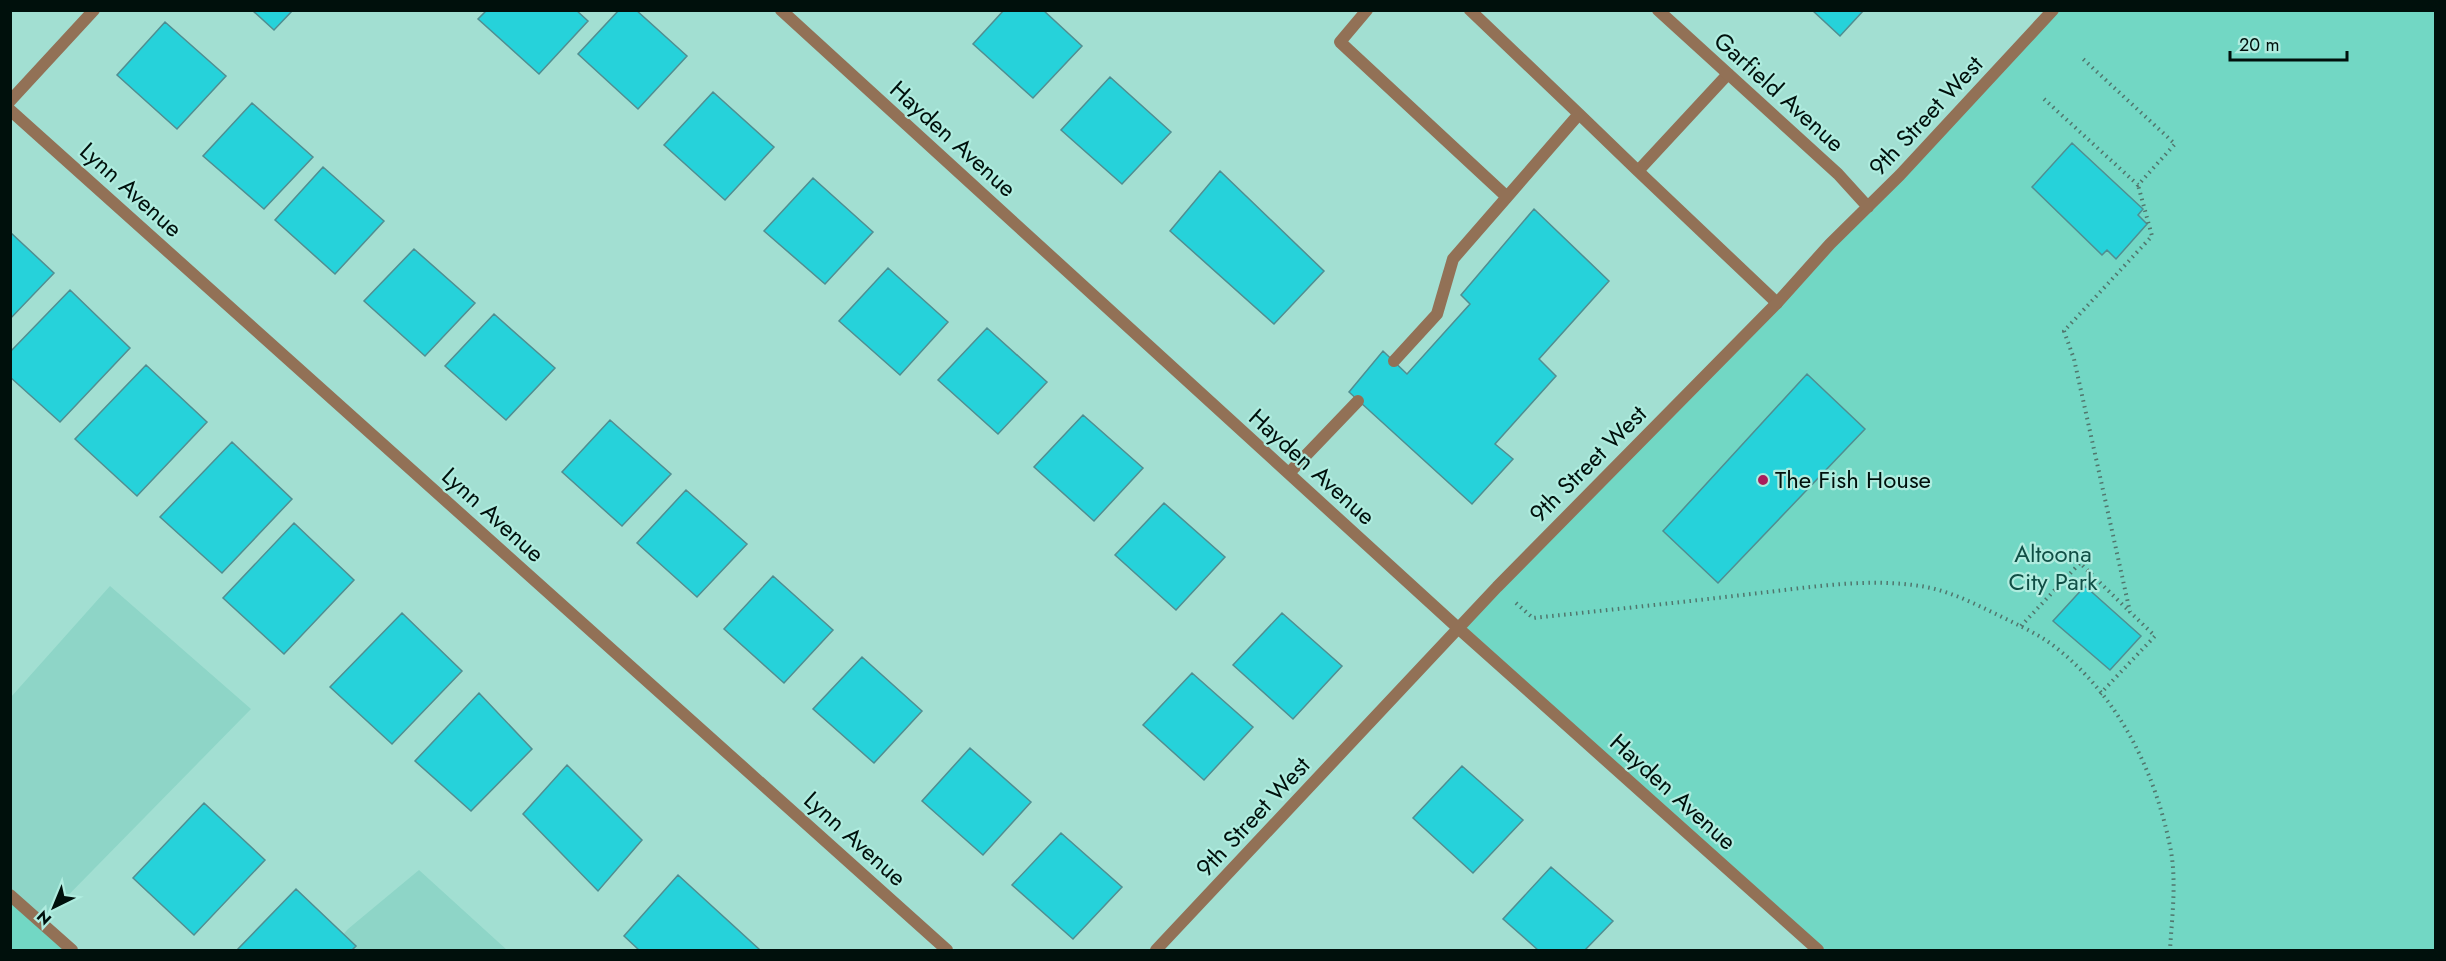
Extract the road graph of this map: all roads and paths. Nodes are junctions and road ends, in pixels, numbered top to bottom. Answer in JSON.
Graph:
{"nodes":[{"id":1,"x":94,"y":10,"type":"edge"},
{"id":2,"x":781,"y":10,"type":"edge"},
{"id":3,"x":1367,"y":10,"type":"edge"},
{"id":4,"x":1470,"y":10,"type":"edge"},
{"id":5,"x":1658,"y":10,"type":"edge"},
{"id":6,"x":2053,"y":10,"type":"edge"},
{"id":7,"x":2082,"y":58,"type":"dead end"},
{"id":8,"x":1728,"y":74,"type":"junction"},
{"id":9,"x":2044,"y":99,"type":"dead end"},
{"id":10,"x":10,"y":101,"type":"edge"},
{"id":11,"x":10,"y":110,"type":"edge"},
{"id":12,"x":1579,"y":114,"type":"junction"},
{"id":13,"x":1638,"y":171,"type":"junction"},
{"id":14,"x":2138,"y":185,"type":"junction"},
{"id":15,"x":1507,"y":197,"type":"junction"},
{"id":16,"x":1868,"y":207,"type":"junction"},
{"id":17,"x":1777,"y":303,"type":"junction"},
{"id":18,"x":1394,"y":361,"type":"dead end"},
{"id":19,"x":1358,"y":401,"type":"dead end"},
{"id":20,"x":1289,"y":473,"type":"junction"},
{"id":21,"x":1497,"y":586,"type":"junction"},
{"id":22,"x":2130,"y":612,"type":"junction"},
{"id":23,"x":2021,"y":626,"type":"junction"},
{"id":24,"x":1458,"y":628,"type":"junction"},
{"id":25,"x":2100,"y":694,"type":"junction"},
{"id":26,"x":10,"y":895,"type":"edge"},
{"id":27,"x":72,"y":951,"type":"edge"},
{"id":28,"x":947,"y":951,"type":"edge"},
{"id":29,"x":1156,"y":951,"type":"edge"},
{"id":30,"x":1818,"y":951,"type":"edge"},
{"id":31,"x":2170,"y":951,"type":"edge"}],
"edges":[{"from":1,"to":10,"type":"street"},
{"from":2,"to":20,"type":"street","name":"Hayden Avenue"},
{"from":3,"to":15,"type":"street"},
{"from":4,"to":12,"type":"street"},
{"from":5,"to":8,"type":"street","name":"Garfield Avenue"},
{"from":6,"to":16,"type":"street","name":"9th Street West"},
{"from":7,"to":14,"type":"path"},
{"from":8,"to":13,"type":"street"},
{"from":8,"to":16,"type":"street","name":"Garfield Avenue"},
{"from":9,"to":14,"type":"path"},
{"from":11,"to":28,"type":"street","name":"Lynn Avenue"},
{"from":12,"to":13,"type":"street"},
{"from":12,"to":15,"type":"street"},
{"from":13,"to":17,"type":"street"},
{"from":14,"to":22,"type":"path"},
{"from":15,"to":18,"type":"street"},
{"from":16,"to":17,"type":"street","name":"9th Street West"},
{"from":17,"to":21,"type":"street","name":"9th Street West"},
{"from":19,"to":20,"type":"street"},
{"from":20,"to":24,"type":"street","name":"Hayden Avenue"},
{"from":21,"to":23,"type":"path"},
{"from":21,"to":24,"type":"street","name":"9th Street West"},
{"from":22,"to":23,"type":"path"},
{"from":22,"to":25,"type":"path"},
{"from":23,"to":25,"type":"path"},
{"from":24,"to":29,"type":"street","name":"9th Street West"},
{"from":24,"to":30,"type":"street","name":"Hayden Avenue"},
{"from":25,"to":31,"type":"path"},
{"from":26,"to":27,"type":"street"}]}
